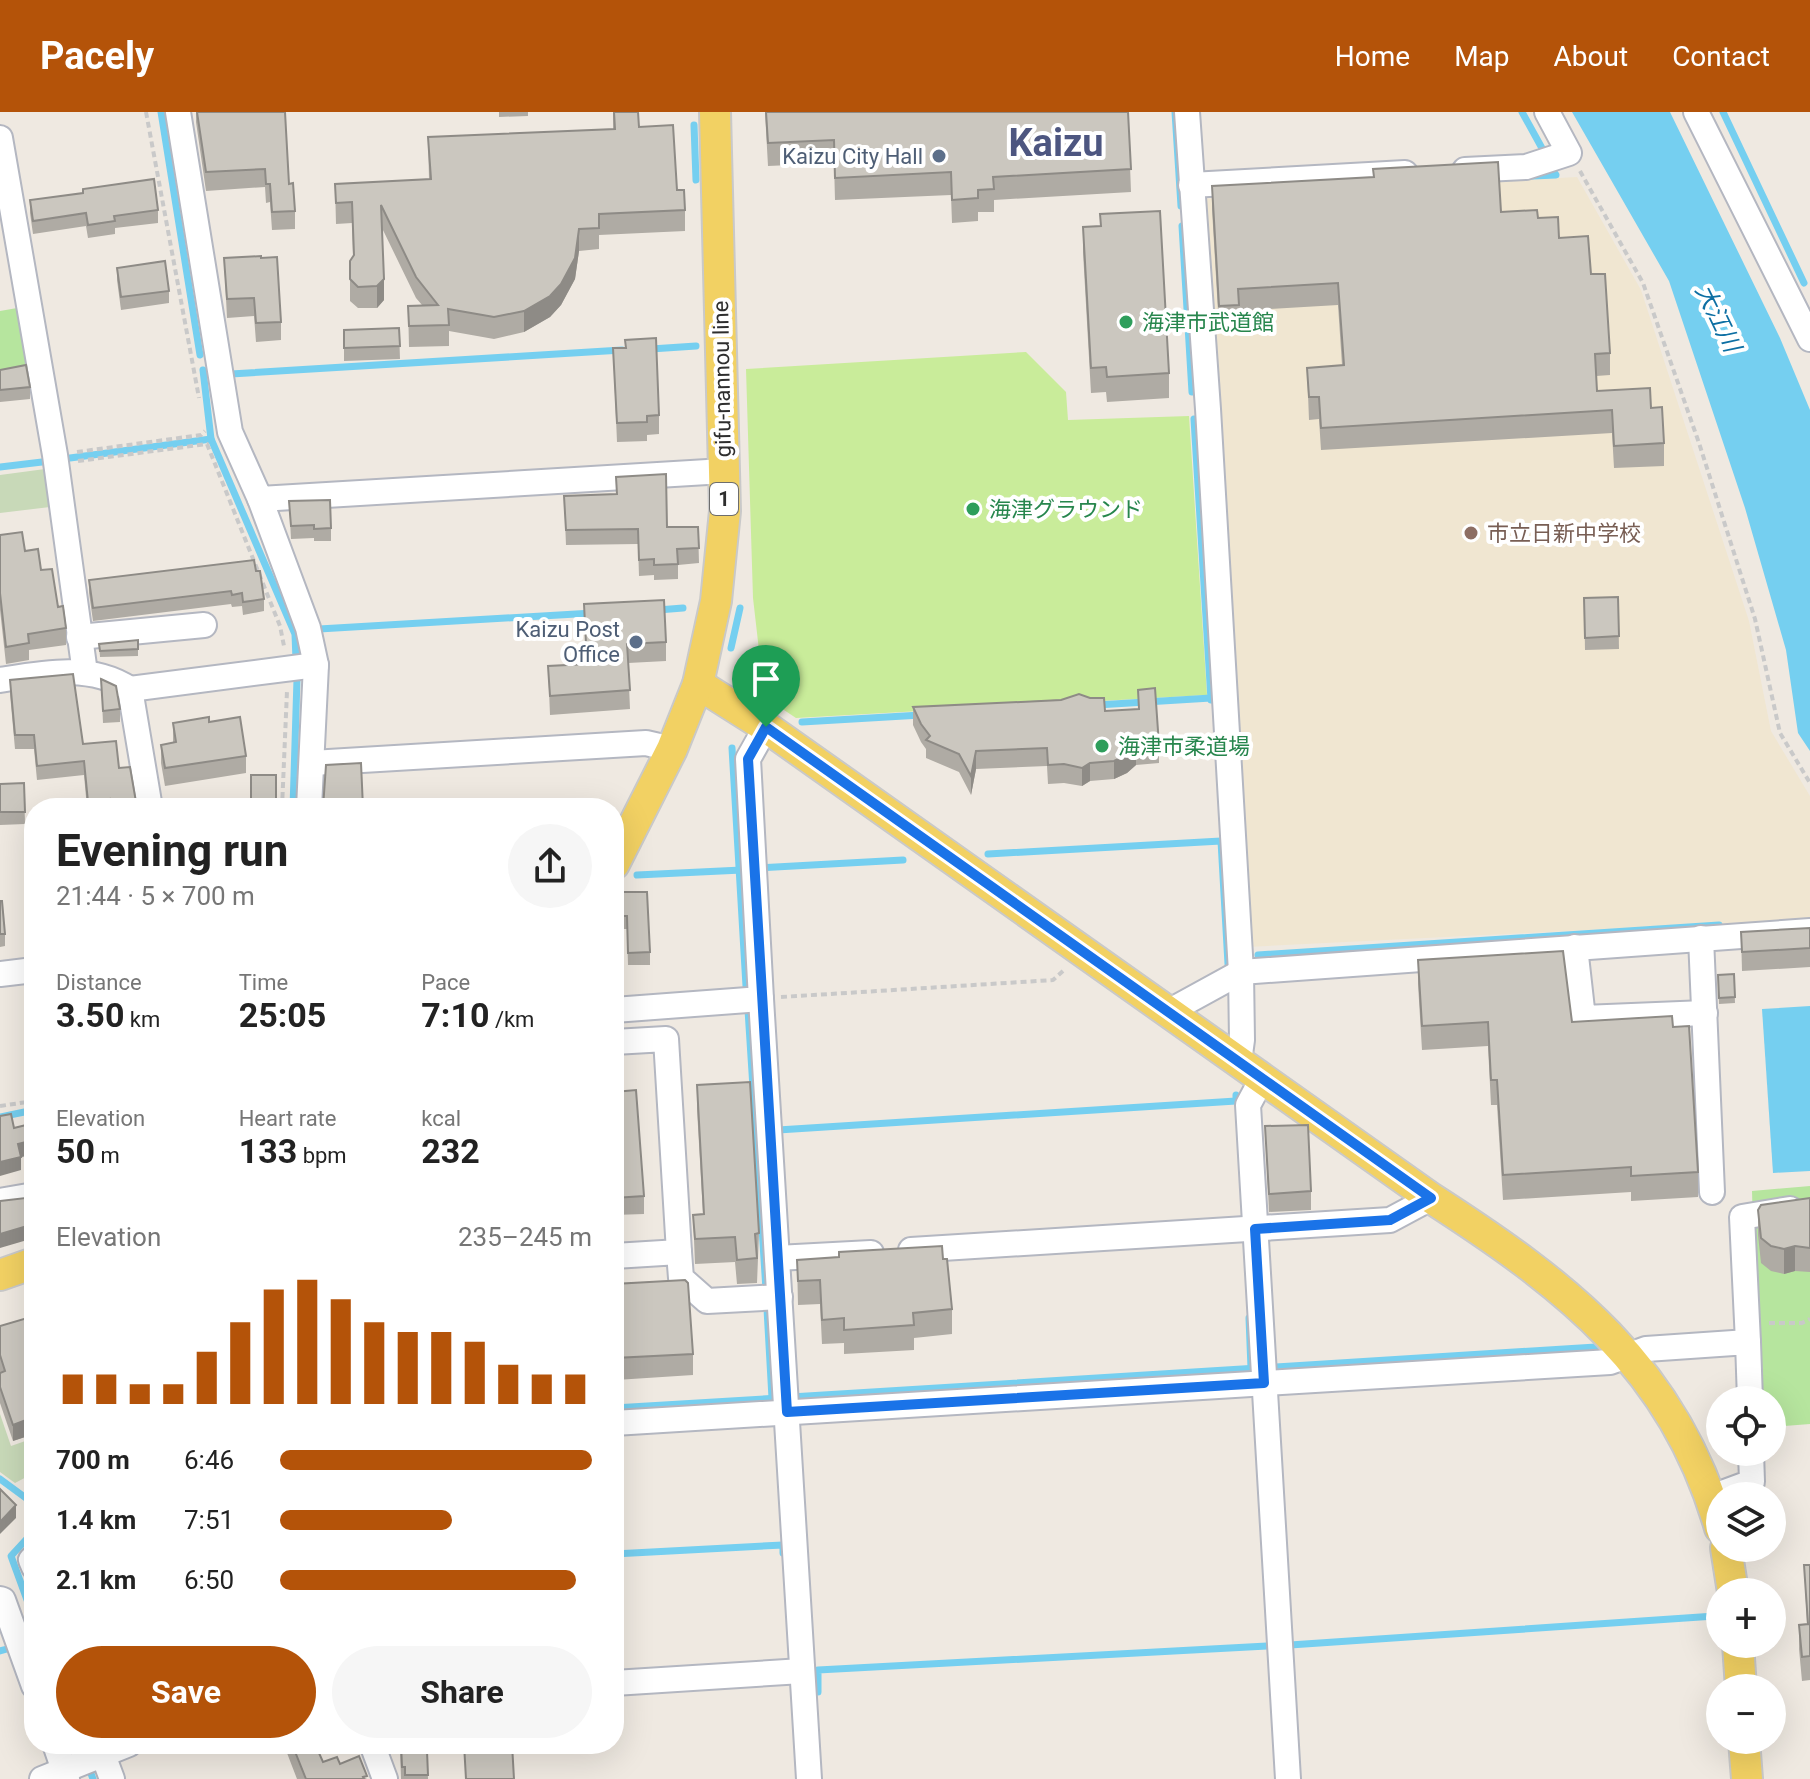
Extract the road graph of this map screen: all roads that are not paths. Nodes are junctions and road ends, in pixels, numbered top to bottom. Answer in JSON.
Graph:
{"nodes":[{"id":1,"x":178,"y":112,"type":"edge"},
{"id":2,"x":715,"y":112,"type":"edge"},
{"id":3,"x":1187,"y":112,"type":"edge"},
{"id":4,"x":1547,"y":112,"type":"edge"},
{"id":5,"x":1696,"y":112,"type":"edge"},
{"id":6,"x":0,"y":138,"type":"edge"},
{"id":7,"x":1191,"y":185,"type":"junction"},
{"id":8,"x":1799,"y":290,"type":"edge"},
{"id":9,"x":1810,"y":339,"type":"edge"},
{"id":10,"x":724,"y":471,"type":"junction"},
{"id":11,"x":260,"y":499,"type":"junction"},
{"id":12,"x":204,"y":625,"type":"dead end"},
{"id":13,"x":79,"y":637,"type":"junction"},
{"id":14,"x":316,"y":665,"type":"junction"},
{"id":15,"x":85,"y":673,"type":"junction"},
{"id":16,"x":0,"y":680,"type":"edge"},
{"id":17,"x":698,"y":684,"type":"junction"},
{"id":18,"x":130,"y":689,"type":"junction"},
{"id":19,"x":766,"y":727,"type":"junction"},
{"id":20,"x":672,"y":749,"type":"junction"},
{"id":21,"x":312,"y":763,"type":"junction"},
{"id":22,"x":148,"y":798,"type":"edge"},
{"id":23,"x":310,"y":798,"type":"edge"},
{"id":24,"x":624,"y":844,"type":"edge"},
{"id":25,"x":1810,"y":931,"type":"edge"},
{"id":26,"x":1701,"y":938,"type":"junction"},
{"id":27,"x":1575,"y":947,"type":"junction"},
{"id":28,"x":24,"y":971,"type":"edge"},
{"id":29,"x":1241,"y":972,"type":"junction"},
{"id":30,"x":0,"y":974,"type":"edge"},
{"id":31,"x":761,"y":999,"type":"junction"},
{"id":32,"x":624,"y":1009,"type":"edge"},
{"id":33,"x":1168,"y":1012,"type":"junction"},
{"id":34,"x":1705,"y":1013,"type":"junction"},
{"id":35,"x":624,"y":1041,"type":"edge"},
{"id":36,"x":1250,"y":1070,"type":"junction"},
{"id":37,"x":1712,"y":1192,"type":"dead end"},
{"id":38,"x":24,"y":1197,"type":"edge"},
{"id":39,"x":1431,"y":1198,"type":"junction"},
{"id":40,"x":0,"y":1201,"type":"edge"},
{"id":41,"x":1806,"y":1207,"type":"edge"},
{"id":42,"x":1255,"y":1229,"type":"junction"},
{"id":43,"x":679,"y":1252,"type":"junction"},
{"id":44,"x":624,"y":1255,"type":"edge"},
{"id":45,"x":777,"y":1258,"type":"junction"},
{"id":46,"x":24,"y":1267,"type":"edge"},
{"id":47,"x":0,"y":1275,"type":"edge"},
{"id":48,"x":780,"y":1297,"type":"junction"},
{"id":49,"x":1747,"y":1333,"type":"junction"},
{"id":50,"x":1628,"y":1354,"type":"junction"},
{"id":51,"x":1264,"y":1383,"type":"junction"},
{"id":52,"x":1749,"y":1386,"type":"edge"},
{"id":53,"x":787,"y":1412,"type":"junction"},
{"id":54,"x":624,"y":1422,"type":"edge"},
{"id":55,"x":1706,"y":1489,"type":"edge"},
{"id":56,"x":0,"y":1599,"type":"edge"},
{"id":57,"x":24,"y":1658,"type":"edge"},
{"id":58,"x":802,"y":1671,"type":"junction"},
{"id":59,"x":624,"y":1682,"type":"edge"},
{"id":60,"x":57,"y":1754,"type":"edge"},
{"id":61,"x":96,"y":1754,"type":"edge"},
{"id":62,"x":101,"y":1754,"type":"edge"},
{"id":63,"x":376,"y":1754,"type":"edge"},
{"id":64,"x":1745,"y":1754,"type":"edge"},
{"id":65,"x":61,"y":1774,"type":"edge"},
{"id":66,"x":112,"y":1779,"type":"edge"},
{"id":67,"x":385,"y":1779,"type":"edge"},
{"id":68,"x":809,"y":1779,"type":"edge"},
{"id":69,"x":1288,"y":1779,"type":"edge"},
{"id":70,"x":1747,"y":1779,"type":"edge"}],
"edges":[{"from":1,"to":11,"type":"street"},
{"from":2,"to":10,"type":"main road","name":"gifu-nannou line","number":"1"},
{"from":3,"to":7,"type":"street"},
{"from":4,"to":7,"type":"street"},
{"from":5,"to":8,"type":"street"},
{"from":6,"to":13,"type":"street"},
{"from":7,"to":29,"type":"street"},
{"from":8,"to":9,"type":"street"},
{"from":10,"to":11,"type":"street"},
{"from":10,"to":17,"type":"main road","name":"gifu-nannou line","number":"1"},
{"from":11,"to":14,"type":"street"},
{"from":12,"to":13,"type":"street"},
{"from":13,"to":15,"type":"street"},
{"from":14,"to":18,"type":"street"},
{"from":14,"to":21,"type":"street"},
{"from":15,"to":16,"type":"street"},
{"from":15,"to":18,"type":"street"},
{"from":17,"to":19,"type":"main road"},
{"from":17,"to":20,"type":"main road","name":"gifu-nannou line","number":"1"},
{"from":18,"to":22,"type":"street"},
{"from":19,"to":31,"type":"street"},
{"from":19,"to":33,"type":"main road"},
{"from":20,"to":21,"type":"street"},
{"from":20,"to":24,"type":"main road","name":"gifu-nannou line","number":"1"},
{"from":21,"to":23,"type":"street"},
{"from":25,"to":26,"type":"street"},
{"from":26,"to":27,"type":"street"},
{"from":26,"to":34,"type":"street"},
{"from":27,"to":29,"type":"street"},
{"from":27,"to":34,"type":"street"},
{"from":28,"to":30,"type":"street"},
{"from":29,"to":33,"type":"street"},
{"from":29,"to":36,"type":"street"},
{"from":31,"to":32,"type":"street"},
{"from":31,"to":45,"type":"street"},
{"from":33,"to":36,"type":"main road"},
{"from":34,"to":37,"type":"street"},
{"from":35,"to":43,"type":"street"},
{"from":36,"to":39,"type":"main road"},
{"from":36,"to":42,"type":"street"},
{"from":38,"to":40,"type":"street"},
{"from":39,"to":42,"type":"street"},
{"from":39,"to":50,"type":"main road"},
{"from":41,"to":49,"type":"street"},
{"from":42,"to":45,"type":"street"},
{"from":42,"to":51,"type":"street"},
{"from":43,"to":44,"type":"street"},
{"from":43,"to":48,"type":"street"},
{"from":45,"to":48,"type":"street"},
{"from":46,"to":47,"type":"main road"},
{"from":48,"to":53,"type":"street"},
{"from":49,"to":50,"type":"street"},
{"from":49,"to":52,"type":"street"},
{"from":50,"to":51,"type":"street"},
{"from":50,"to":55,"type":"main road"},
{"from":51,"to":53,"type":"street"},
{"from":51,"to":69,"type":"street"},
{"from":53,"to":54,"type":"street"},
{"from":53,"to":58,"type":"street"},
{"from":56,"to":57,"type":"street"},
{"from":58,"to":59,"type":"street"},
{"from":58,"to":68,"type":"street"},
{"from":60,"to":65,"type":"street"},
{"from":61,"to":65,"type":"street"},
{"from":62,"to":66,"type":"street"},
{"from":63,"to":67,"type":"street"},
{"from":64,"to":70,"type":"main road"}]}
